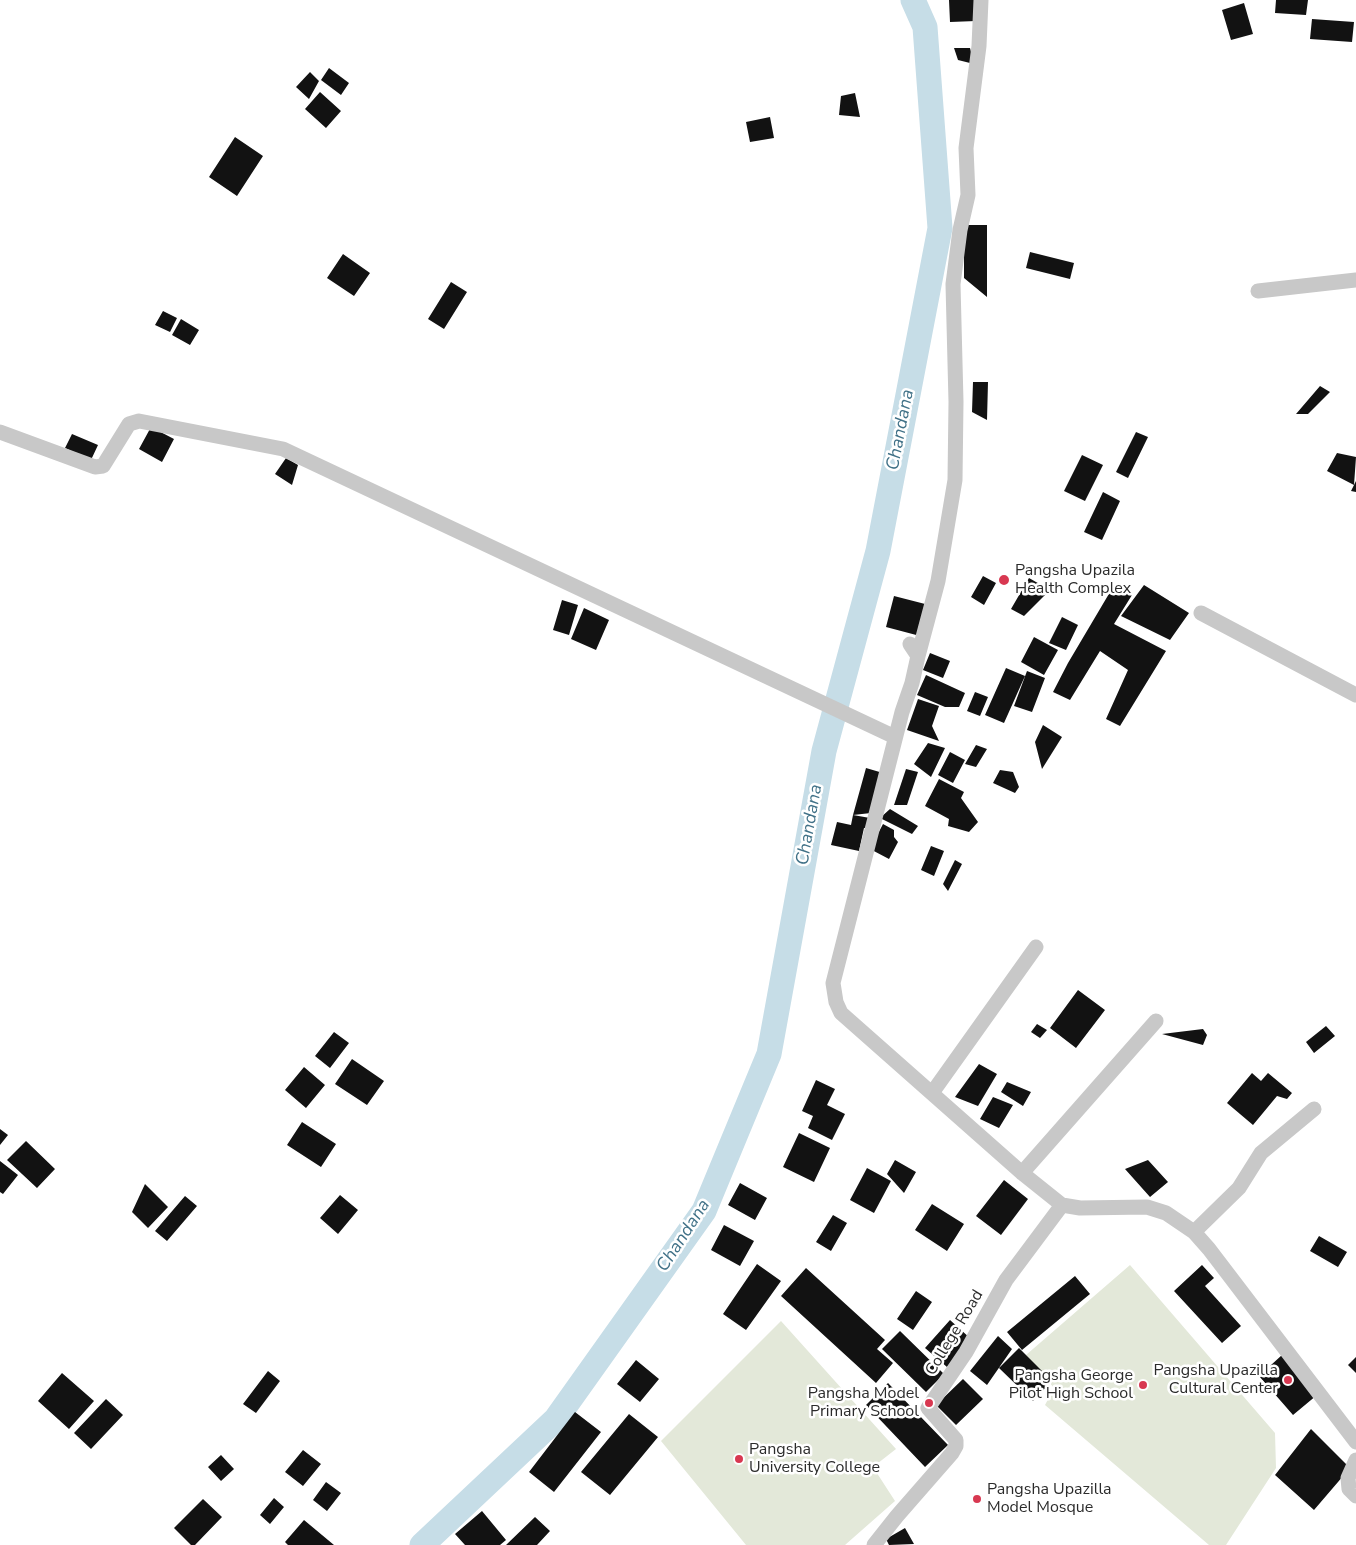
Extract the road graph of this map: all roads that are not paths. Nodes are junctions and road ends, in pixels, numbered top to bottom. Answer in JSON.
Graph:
{"nodes":[{"id":1,"x":981,"y":0,"type":"edge"},
{"id":2,"x":1356,"y":280,"type":"edge"},
{"id":3,"x":1258,"y":290,"type":"dead end"},
{"id":4,"x":0,"y":432,"type":"edge"},
{"id":5,"x":1200,"y":613,"type":"dead end"},
{"id":6,"x":1356,"y":695,"type":"edge"},
{"id":7,"x":889,"y":734,"type":"junction"},
{"id":8,"x":1036,"y":947,"type":"dead end"},
{"id":9,"x":1156,"y":1021,"type":"dead end"},
{"id":10,"x":932,"y":1092,"type":"junction"},
{"id":11,"x":1314,"y":1108,"type":"dead end"},
{"id":12,"x":1022,"y":1173,"type":"junction"},
{"id":13,"x":1062,"y":1205,"type":"junction"},
{"id":14,"x":1194,"y":1232,"type":"junction"},
{"id":15,"x":1356,"y":1442,"type":"edge"},
{"id":16,"x":1356,"y":1460,"type":"edge"},
{"id":17,"x":1356,"y":1496,"type":"edge"},
{"id":18,"x":874,"y":1545,"type":"edge"}],
"edges":[{"from":1,"to":7,"type":"street"},
{"from":2,"to":3,"type":"street"},
{"from":4,"to":7,"type":"street"},
{"from":5,"to":6,"type":"street"},
{"from":7,"to":10,"type":"street"},
{"from":8,"to":10,"type":"street"},
{"from":9,"to":12,"type":"street"},
{"from":10,"to":12,"type":"street"},
{"from":11,"to":14,"type":"street"},
{"from":12,"to":13,"type":"street"},
{"from":13,"to":14,"type":"street"},
{"from":13,"to":18,"type":"street","name":"College Road"},
{"from":14,"to":15,"type":"street"},
{"from":16,"to":17,"type":"street"}]}
